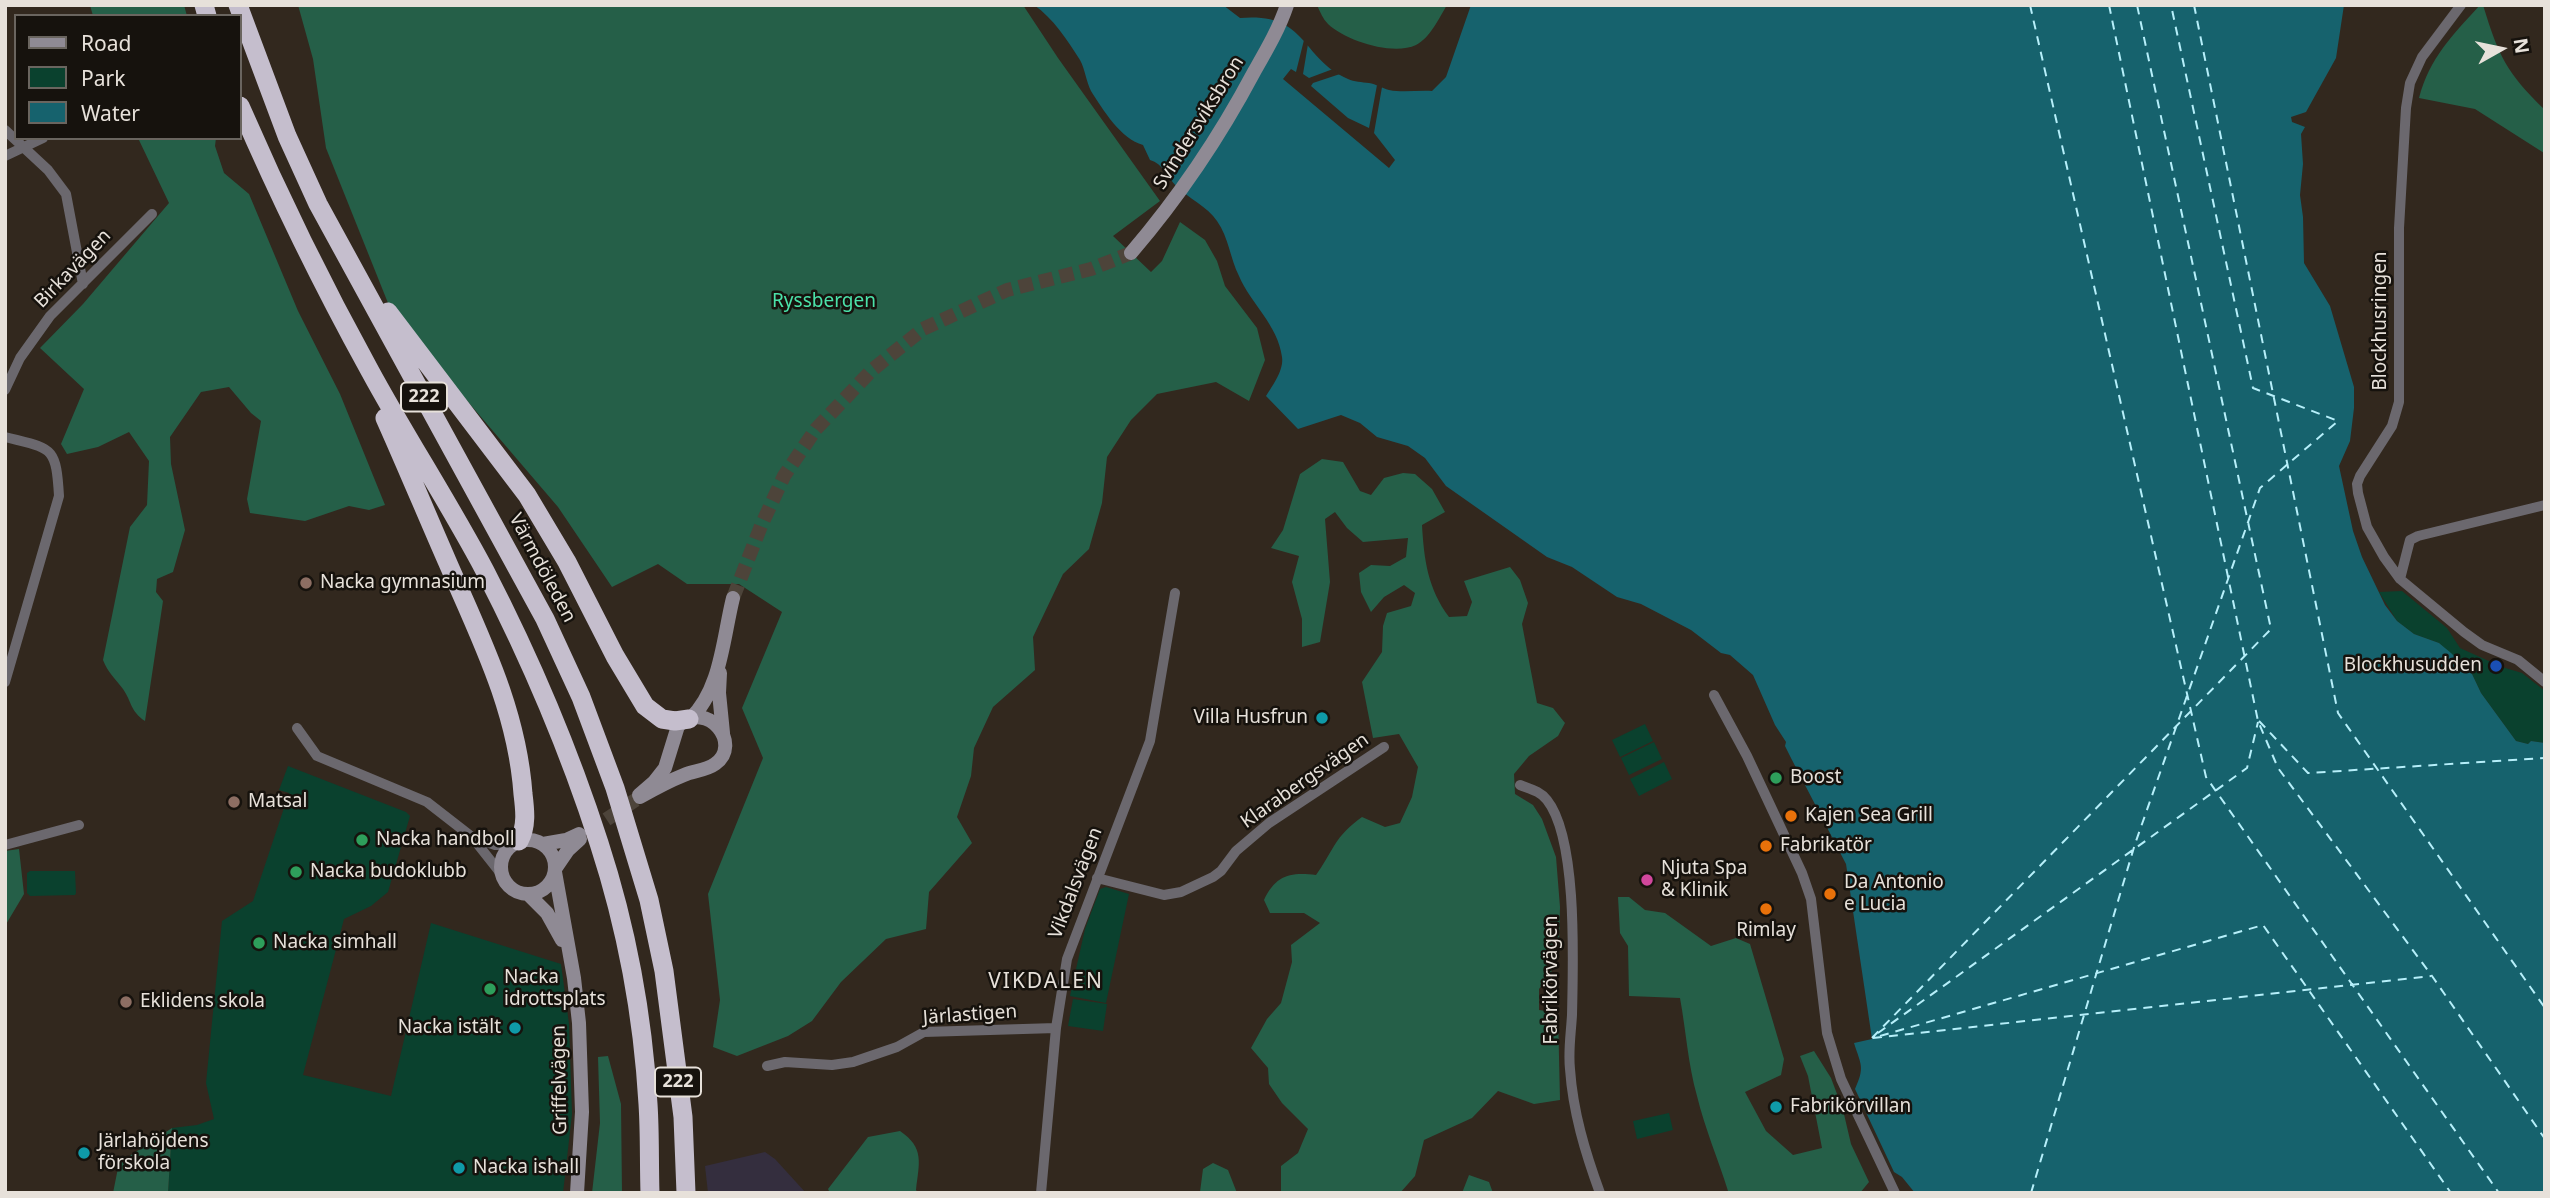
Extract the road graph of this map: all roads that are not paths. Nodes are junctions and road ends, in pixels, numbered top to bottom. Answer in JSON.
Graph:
{"nodes":[{"id":1,"x":1287,"y":5,"type":"edge"},
{"id":2,"x":2461,"y":5,"type":"edge"},
{"id":3,"x":242,"y":16,"type":"edge"},
{"id":4,"x":242,"y":110,"type":"edge"},
{"id":5,"x":18,"y":140,"type":"edge"},
{"id":6,"x":38,"y":140,"type":"edge"},
{"id":7,"x":24,"y":145,"type":"junction"},
{"id":8,"x":5,"y":156,"type":"edge"},
{"id":9,"x":152,"y":214,"type":"dead end"},
{"id":10,"x":1130,"y":253,"type":"tunnel mouth"},
{"id":11,"x":350,"y":262,"type":"junction"},
{"id":12,"x":83,"y":284,"type":"junction"},
{"id":13,"x":340,"y":314,"type":"junction"},
{"id":14,"x":5,"y":390,"type":"edge"},
{"id":15,"x":5,"y":437,"type":"edge"},
{"id":16,"x":2545,"y":505,"type":"edge"},
{"id":17,"x":2400,"y":579,"type":"junction"},
{"id":18,"x":1175,"y":593,"type":"dead end"},
{"id":19,"x":733,"y":598,"type":"tunnel mouth"},
{"id":20,"x":722,"y":650,"type":"junction"},
{"id":21,"x":5,"y":682,"type":"edge"},
{"id":22,"x":2545,"y":682,"type":"edge"},
{"id":23,"x":1714,"y":695,"type":"dead end"},
{"id":24,"x":689,"y":719,"type":"junction"},
{"id":25,"x":297,"y":728,"type":"dead end"},
{"id":26,"x":724,"y":738,"type":"junction"},
{"id":27,"x":1384,"y":747,"type":"dead end"},
{"id":28,"x":1520,"y":785,"type":"dead end"},
{"id":29,"x":79,"y":825,"type":"dead end"},
{"id":30,"x":472,"y":837,"type":"junction"},
{"id":31,"x":515,"y":843,"type":"junction"},
{"id":32,"x":543,"y":844,"type":"junction"},
{"id":33,"x":5,"y":845,"type":"edge"},
{"id":34,"x":555,"y":871,"type":"junction"},
{"id":35,"x":502,"y":875,"type":"junction"},
{"id":36,"x":1097,"y":878,"type":"junction"},
{"id":37,"x":528,"y":894,"type":"junction"},
{"id":38,"x":572,"y":967,"type":"junction"},
{"id":39,"x":1056,"y":1028,"type":"junction"},
{"id":40,"x":642,"y":1036,"type":"junction"},
{"id":41,"x":767,"y":1066,"type":"dead end"},
{"id":42,"x":577,"y":1193,"type":"edge"},
{"id":43,"x":636,"y":1193,"type":"edge"},
{"id":44,"x":650,"y":1193,"type":"edge"},
{"id":45,"x":686,"y":1193,"type":"edge"},
{"id":46,"x":1041,"y":1193,"type":"edge"},
{"id":47,"x":1600,"y":1193,"type":"edge"},
{"id":48,"x":1895,"y":1193,"type":"edge"}],
"edges":[{"from":1,"to":10,"type":"street","name":"Svindersviksbron"},
{"from":2,"to":17,"type":"street","name":"Blockhusringen"},
{"from":3,"to":11,"type":"highway","name":"Värmdöleden","number":"222"},
{"from":4,"to":13,"type":"highway","number":"222"},
{"from":5,"to":7,"type":"street"},
{"from":6,"to":7,"type":"street"},
{"from":7,"to":8,"type":"street"},
{"from":7,"to":12,"type":"street"},
{"from":9,"to":12,"type":"street","name":"Birkavägen"},
{"from":11,"to":24,"type":"highway"},
{"from":11,"to":45,"type":"highway","name":"Värmdöleden","number":"222"},
{"from":12,"to":14,"type":"street","name":"Birkavägen"},
{"from":13,"to":31,"type":"highway"},
{"from":13,"to":40,"type":"highway","number":"222"},
{"from":15,"to":21,"type":"street"},
{"from":16,"to":17,"type":"street"},
{"from":17,"to":22,"type":"street","name":"Blockhusringen"},
{"from":18,"to":36,"type":"street","name":"Vikdalsvägen"},
{"from":19,"to":20,"type":"street"},
{"from":20,"to":24,"type":"street"},
{"from":20,"to":26,"type":"street"},
{"from":23,"to":48,"type":"street"},
{"from":24,"to":26,"type":"street"},
{"from":24,"to":26,"type":"street"},
{"from":25,"to":30,"type":"street"},
{"from":27,"to":36,"type":"street","name":"Klarabergsvägen"},
{"from":28,"to":47,"type":"street","name":"Fabrikörvägen"},
{"from":29,"to":33,"type":"street"},
{"from":30,"to":31,"type":"street"},
{"from":30,"to":35,"type":"street"},
{"from":31,"to":32,"type":"street"},
{"from":31,"to":35,"type":"street"},
{"from":32,"to":34,"type":"street"},
{"from":32,"to":34,"type":"street"},
{"from":34,"to":37,"type":"street"},
{"from":34,"to":38,"type":"street","name":"Griffelvägen"},
{"from":35,"to":37,"type":"street"},
{"from":36,"to":39,"type":"street","name":"Vikdalsvägen"},
{"from":37,"to":38,"type":"street","name":"Griffelvägen"},
{"from":38,"to":42,"type":"street","name":"Griffelvägen"},
{"from":39,"to":41,"type":"street","name":"Järlastigen"},
{"from":39,"to":46,"type":"street","name":"Vikdalsvägen"},
{"from":40,"to":43,"type":"highway"},
{"from":40,"to":44,"type":"highway","number":"222"}]}
